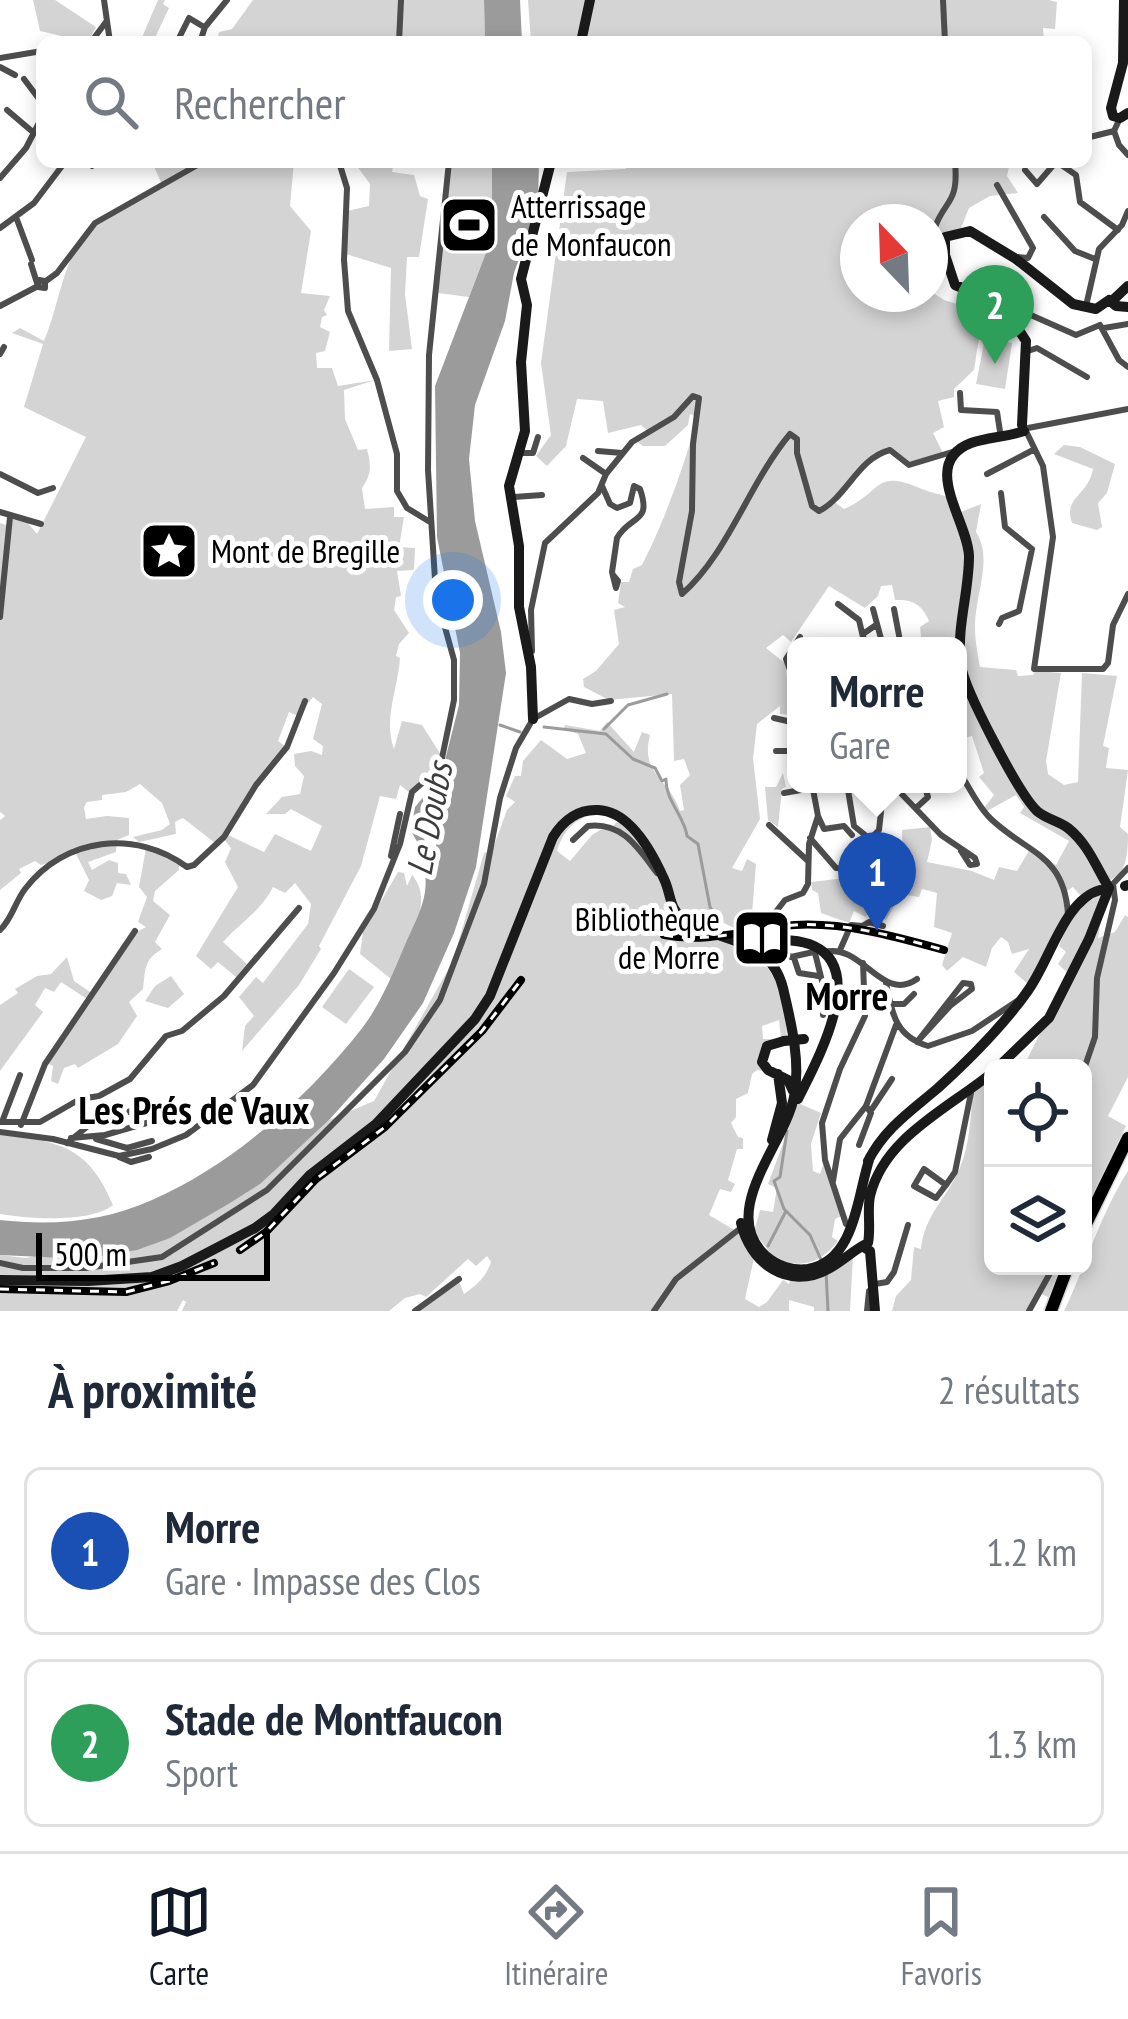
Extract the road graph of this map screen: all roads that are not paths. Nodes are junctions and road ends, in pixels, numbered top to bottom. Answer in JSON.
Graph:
{"nodes":[{"id":1,"x":104,"y":0,"type":"edge"},
{"id":2,"x":227,"y":0,"type":"edge"},
{"id":3,"x":401,"y":0,"type":"edge"},
{"id":4,"x":590,"y":0,"type":"edge"},
{"id":5,"x":943,"y":0,"type":"edge"},
{"id":6,"x":1124,"y":0,"type":"edge"},
{"id":7,"x":106,"y":22,"type":"junction"},
{"id":8,"x":205,"y":27,"type":"junction"},
{"id":9,"x":96,"y":36,"type":"edge"},
{"id":10,"x":109,"y":36,"type":"edge"},
{"id":11,"x":180,"y":36,"type":"edge"},
{"id":12,"x":202,"y":36,"type":"edge"},
{"id":13,"x":399,"y":36,"type":"edge"},
{"id":14,"x":582,"y":36,"type":"edge"},
{"id":15,"x":945,"y":36,"type":"edge"},
{"id":16,"x":1128,"y":46,"type":"edge"},
{"id":17,"x":36,"y":53,"type":"edge"},
{"id":18,"x":0,"y":62,"type":"edge"},
{"id":19,"x":1124,"y":63,"type":"junction"},
{"id":20,"x":15,"y":75,"type":"dead end"},
{"id":21,"x":24,"y":79,"type":"dead end"},
{"id":22,"x":36,"y":95,"type":"edge"},
{"id":23,"x":8,"y":110,"type":"dead end"},
{"id":24,"x":1121,"y":121,"type":"edge"},
{"id":25,"x":36,"y":129,"type":"edge"},
{"id":26,"x":34,"y":133,"type":"junction"},
{"id":27,"x":1092,"y":135,"type":"edge"},
{"id":28,"x":1128,"y":155,"type":"edge"},
{"id":29,"x":60,"y":168,"type":"edge"},
{"id":30,"x":191,"y":168,"type":"edge"},
{"id":31,"x":341,"y":168,"type":"edge"},
{"id":32,"x":448,"y":168,"type":"edge"},
{"id":33,"x":549,"y":168,"type":"edge"},
{"id":34,"x":955,"y":168,"type":"edge"},
{"id":35,"x":1053,"y":168,"type":"edge"},
{"id":36,"x":1066,"y":168,"type":"edge"},
{"id":37,"x":1024,"y":170,"type":"dead end"},
{"id":38,"x":0,"y":178,"type":"edge"},
{"id":39,"x":998,"y":185,"type":"dead end"},
{"id":40,"x":948,"y":204,"type":"edge"},
{"id":41,"x":1128,"y":212,"type":"edge"},
{"id":42,"x":16,"y":217,"type":"junction"},
{"id":43,"x":1044,"y":217,"type":"dead end"},
{"id":44,"x":1128,"y":227,"type":"edge"},
{"id":45,"x":0,"y":228,"type":"edge"},
{"id":46,"x":1118,"y":230,"type":"junction"},
{"id":47,"x":948,"y":238,"type":"edge"},
{"id":48,"x":998,"y":248,"type":"junction"},
{"id":49,"x":948,"y":256,"type":"edge"},
{"id":50,"x":1095,"y":260,"type":"junction"},
{"id":51,"x":40,"y":284,"type":"junction"},
{"id":52,"x":1128,"y":286,"type":"edge"},
{"id":53,"x":1110,"y":301,"type":"junction"},
{"id":54,"x":1090,"y":303,"type":"junction"},
{"id":55,"x":0,"y":306,"type":"edge"},
{"id":56,"x":1128,"y":307,"type":"edge"},
{"id":57,"x":1010,"y":314,"type":"junction"},
{"id":58,"x":1128,"y":324,"type":"edge"},
{"id":59,"x":1102,"y":326,"type":"junction"},
{"id":60,"x":1028,"y":351,"type":"junction"},
{"id":61,"x":1128,"y":367,"type":"edge"},
{"id":62,"x":1087,"y":377,"type":"dead end"},
{"id":63,"x":960,"y":393,"type":"dead end"},
{"id":64,"x":1128,"y":409,"type":"edge"},
{"id":65,"x":1020,"y":430,"type":"junction"},
{"id":66,"x":538,"y":437,"type":"dead end"},
{"id":67,"x":1034,"y":450,"type":"junction"},
{"id":68,"x":598,"y":451,"type":"dead end"},
{"id":69,"x":955,"y":452,"type":"junction"},
{"id":70,"x":517,"y":453,"type":"junction"},
{"id":71,"x":622,"y":453,"type":"junction"},
{"id":72,"x":583,"y":458,"type":"dead end"},
{"id":73,"x":0,"y":474,"type":"edge"},
{"id":74,"x":606,"y":474,"type":"junction"},
{"id":75,"x":987,"y":474,"type":"dead end"},
{"id":76,"x":602,"y":486,"type":"junction"},
{"id":77,"x":53,"y":488,"type":"dead end"},
{"id":78,"x":1001,"y":493,"type":"dead end"},
{"id":79,"x":542,"y":495,"type":"dead end"},
{"id":80,"x":515,"y":504,"type":"junction"},
{"id":81,"x":0,"y":512,"type":"edge"},
{"id":82,"x":10,"y":517,"type":"junction"},
{"id":83,"x":430,"y":522,"type":"junction"},
{"id":84,"x":41,"y":524,"type":"dead end"},
{"id":85,"x":1031,"y":549,"type":"junction"},
{"id":86,"x":1052,"y":550,"type":"junction"},
{"id":87,"x":613,"y":574,"type":"dead end"},
{"id":88,"x":1128,"y":599,"type":"edge"},
{"id":89,"x":838,"y":604,"type":"dead end"},
{"id":90,"x":873,"y":609,"type":"dead end"},
{"id":91,"x":894,"y":609,"type":"dead end"},
{"id":92,"x":0,"y":617,"type":"edge"},
{"id":93,"x":999,"y":624,"type":"dead end"},
{"id":94,"x":876,"y":625,"type":"junction"},
{"id":95,"x":862,"y":637,"type":"edge"},
{"id":96,"x":866,"y":637,"type":"edge"},
{"id":97,"x":880,"y":637,"type":"edge"},
{"id":98,"x":899,"y":637,"type":"edge"},
{"id":99,"x":959,"y":637,"type":"edge"},
{"id":100,"x":528,"y":659,"type":"junction"},
{"id":101,"x":967,"y":687,"type":"edge"},
{"id":102,"x":305,"y":701,"type":"dead end"},
{"id":103,"x":611,"y":701,"type":"dead end"},
{"id":104,"x":774,"y":718,"type":"dead end"},
{"id":105,"x":532,"y":719,"type":"junction"},
{"id":106,"x":787,"y":721,"type":"edge"},
{"id":107,"x":776,"y":751,"type":"dead end"},
{"id":108,"x":787,"y":751,"type":"edge"},
{"id":109,"x":967,"y":784,"type":"edge"},
{"id":110,"x":787,"y":792,"type":"edge"},
{"id":111,"x":784,"y":793,"type":"dead end"},
{"id":112,"x":813,"y":793,"type":"edge"},
{"id":113,"x":848,"y":793,"type":"edge"},
{"id":114,"x":885,"y":793,"type":"edge"},
{"id":115,"x":896,"y":793,"type":"edge"},
{"id":116,"x":926,"y":793,"type":"edge"},
{"id":117,"x":916,"y":808,"type":"junction"},
{"id":118,"x":400,"y":814,"type":"dead end"},
{"id":119,"x":818,"y":816,"type":"junction"},
{"id":120,"x":769,"y":825,"type":"dead end"},
{"id":121,"x":851,"y":835,"type":"dead end"},
{"id":122,"x":810,"y":838,"type":"junction"},
{"id":123,"x":573,"y":839,"type":"dead end"},
{"id":124,"x":961,"y":851,"type":"dead end"},
{"id":125,"x":392,"y":859,"type":"junction"},
{"id":126,"x":808,"y":861,"type":"junction"},
{"id":127,"x":1128,"y":868,"type":"edge"},
{"id":128,"x":858,"y":869,"type":"dead end"},
{"id":129,"x":662,"y":875,"type":"junction"},
{"id":130,"x":1115,"y":887,"type":"edge"},
{"id":131,"x":1070,"y":907,"type":"junction"},
{"id":132,"x":298,"y":908,"type":"dead end"},
{"id":133,"x":883,"y":926,"type":"dead end"},
{"id":134,"x":0,"y":930,"type":"edge"},
{"id":135,"x":135,"y":931,"type":"dead end"},
{"id":136,"x":738,"y":940,"type":"junction"},
{"id":137,"x":769,"y":940,"type":"junction"},
{"id":138,"x":840,"y":950,"type":"junction"},
{"id":139,"x":820,"y":952,"type":"junction"},
{"id":140,"x":794,"y":958,"type":"junction"},
{"id":141,"x":863,"y":963,"type":"junction"},
{"id":142,"x":818,"y":976,"type":"junction"},
{"id":143,"x":917,"y":980,"type":"dead end"},
{"id":144,"x":886,"y":983,"type":"junction"},
{"id":145,"x":914,"y":996,"type":"dead end"},
{"id":146,"x":1023,"y":998,"type":"junction"},
{"id":147,"x":889,"y":1004,"type":"junction"},
{"id":148,"x":823,"y":1015,"type":"dead end"},
{"id":149,"x":937,"y":1018,"type":"junction"},
{"id":150,"x":896,"y":1024,"type":"junction"},
{"id":151,"x":825,"y":1033,"type":"junction"},
{"id":152,"x":917,"y":1042,"type":"junction"},
{"id":153,"x":795,"y":1058,"type":"junction"},
{"id":154,"x":1006,"y":1059,"type":"edge"},
{"id":155,"x":1087,"y":1059,"type":"edge"},
{"id":156,"x":778,"y":1074,"type":"junction"},
{"id":157,"x":20,"y":1075,"type":"dead end"},
{"id":158,"x":892,"y":1079,"type":"dead end"},
{"id":159,"x":984,"y":1079,"type":"edge"},
{"id":160,"x":972,"y":1089,"type":"junction"},
{"id":161,"x":145,"y":1107,"type":"dead end"},
{"id":162,"x":869,"y":1107,"type":"junction"},
{"id":163,"x":788,"y":1116,"type":"junction"},
{"id":164,"x":150,"y":1122,"type":"dead end"},
{"id":165,"x":1,"y":1125,"type":"edge"},
{"id":166,"x":21,"y":1125,"type":"junction"},
{"id":167,"x":135,"y":1126,"type":"junction"},
{"id":168,"x":92,"y":1138,"type":"junction"},
{"id":169,"x":1128,"y":1138,"type":"edge"},
{"id":170,"x":69,"y":1140,"type":"junction"},
{"id":171,"x":152,"y":1141,"type":"dead end"},
{"id":172,"x":140,"y":1145,"type":"junction"},
{"id":173,"x":859,"y":1145,"type":"dead end"},
{"id":174,"x":119,"y":1156,"type":"junction"},
{"id":175,"x":149,"y":1157,"type":"dead end"},
{"id":176,"x":869,"y":1157,"type":"junction"},
{"id":177,"x":832,"y":1185,"type":"junction"},
{"id":178,"x":946,"y":1185,"type":"junction"},
{"id":179,"x":1092,"y":1212,"type":"edge"},
{"id":180,"x":846,"y":1224,"type":"dead end"},
{"id":181,"x":908,"y":1225,"type":"dead end"},
{"id":182,"x":742,"y":1227,"type":"junction"},
{"id":183,"x":847,"y":1241,"type":"junction"},
{"id":184,"x":862,"y":1246,"type":"junction"},
{"id":185,"x":0,"y":1263,"type":"edge"},
{"id":186,"x":873,"y":1270,"type":"junction"},
{"id":187,"x":1049,"y":1275,"type":"edge"},
{"id":188,"x":1065,"y":1275,"type":"edge"},
{"id":189,"x":459,"y":1279,"type":"dead end"},
{"id":190,"x":0,"y":1280,"type":"edge"},
{"id":191,"x":875,"y":1284,"type":"junction"},
{"id":192,"x":415,"y":1311,"type":"edge"},
{"id":193,"x":654,"y":1311,"type":"edge"},
{"id":194,"x":871,"y":1311,"type":"edge"},
{"id":195,"x":1029,"y":1311,"type":"edge"},
{"id":196,"x":1051,"y":1311,"type":"edge"}],
"edges":[{"from":1,"to":7,"type":"street"},
{"from":2,"to":8,"type":"street"},
{"from":3,"to":13,"type":"street"},
{"from":4,"to":14,"type":"street"},
{"from":5,"to":15,"type":"street"},
{"from":6,"to":19,"type":"street"},
{"from":7,"to":9,"type":"street"},
{"from":7,"to":10,"type":"street"},
{"from":8,"to":11,"type":"street"},
{"from":8,"to":12,"type":"street"},
{"from":16,"to":19,"type":"street"},
{"from":17,"to":18,"type":"street"},
{"from":18,"to":20,"type":"street"},
{"from":19,"to":24,"type":"street"},
{"from":21,"to":22,"type":"street"},
{"from":23,"to":26,"type":"street"},
{"from":24,"to":27,"type":"street"},
{"from":24,"to":28,"type":"street"},
{"from":25,"to":26,"type":"street"},
{"from":26,"to":38,"type":"street"},
{"from":29,"to":42,"type":"street"},
{"from":30,"to":51,"type":"street"},
{"from":31,"to":83,"type":"street"},
{"from":32,"to":83,"type":"street"},
{"from":33,"to":70,"type":"street"},
{"from":34,"to":40,"type":"street"},
{"from":35,"to":37,"type":"street"},
{"from":36,"to":46,"type":"street"},
{"from":39,"to":48,"type":"street"},
{"from":41,"to":46,"type":"street"},
{"from":42,"to":45,"type":"street"},
{"from":42,"to":51,"type":"street"},
{"from":43,"to":50,"type":"street"},
{"from":44,"to":46,"type":"street"},
{"from":46,"to":50,"type":"street"},
{"from":47,"to":48,"type":"street"},
{"from":48,"to":54,"type":"street"},
{"from":49,"to":57,"type":"street"},
{"from":50,"to":54,"type":"street"},
{"from":51,"to":55,"type":"street"},
{"from":52,"to":53,"type":"street"},
{"from":53,"to":54,"type":"street"},
{"from":53,"to":56,"type":"street"},
{"from":54,"to":59,"type":"street"},
{"from":57,"to":59,"type":"street"},
{"from":57,"to":60,"type":"street"},
{"from":58,"to":59,"type":"street"},
{"from":59,"to":61,"type":"street"},
{"from":60,"to":62,"type":"street"},
{"from":60,"to":65,"type":"street"},
{"from":63,"to":65,"type":"street"},
{"from":64,"to":65,"type":"street"},
{"from":65,"to":67,"type":"street"},
{"from":65,"to":69,"type":"street"},
{"from":66,"to":70,"type":"street"},
{"from":67,"to":75,"type":"street"},
{"from":67,"to":86,"type":"street"},
{"from":68,"to":71,"type":"street"},
{"from":69,"to":71,"type":"street"},
{"from":69,"to":99,"type":"street"},
{"from":70,"to":80,"type":"street"},
{"from":71,"to":74,"type":"street"},
{"from":72,"to":74,"type":"street"},
{"from":73,"to":77,"type":"street"},
{"from":74,"to":76,"type":"street"},
{"from":76,"to":87,"type":"street"},
{"from":76,"to":100,"type":"street"},
{"from":78,"to":85,"type":"street"},
{"from":79,"to":80,"type":"street"},
{"from":80,"to":100,"type":"street"},
{"from":81,"to":82,"type":"street"},
{"from":82,"to":84,"type":"street"},
{"from":82,"to":92,"type":"street"},
{"from":83,"to":125,"type":"street"},
{"from":85,"to":86,"type":"street"},
{"from":85,"to":93,"type":"street"},
{"from":86,"to":88,"type":"street"},
{"from":89,"to":95,"type":"street"},
{"from":90,"to":94,"type":"street"},
{"from":91,"to":98,"type":"street"},
{"from":94,"to":96,"type":"street"},
{"from":94,"to":97,"type":"street"},
{"from":100,"to":105,"type":"street"},
{"from":101,"to":130,"type":"street"},
{"from":102,"to":134,"type":"street"},
{"from":103,"to":105,"type":"street"},
{"from":104,"to":106,"type":"street"},
{"from":105,"to":185,"type":"street"},
{"from":107,"to":108,"type":"street"},
{"from":109,"to":131,"type":"street"},
{"from":110,"to":111,"type":"street"},
{"from":112,"to":119,"type":"street"},
{"from":113,"to":114,"type":"street"},
{"from":115,"to":117,"type":"street"},
{"from":116,"to":117,"type":"street"},
{"from":117,"to":124,"type":"street"},
{"from":118,"to":125,"type":"street"},
{"from":119,"to":121,"type":"street"},
{"from":119,"to":122,"type":"street"},
{"from":120,"to":126,"type":"street"},
{"from":122,"to":126,"type":"street"},
{"from":122,"to":128,"type":"street"},
{"from":123,"to":129,"type":"street"},
{"from":125,"to":174,"type":"street"},
{"from":126,"to":137,"type":"street"},
{"from":127,"to":130,"type":"street"},
{"from":129,"to":136,"type":"street"},
{"from":129,"to":190,"type":"street"},
{"from":130,"to":131,"type":"street"},
{"from":130,"to":154,"type":"street"},
{"from":130,"to":155,"type":"street"},
{"from":131,"to":146,"type":"street"},
{"from":132,"to":166,"type":"street"},
{"from":133,"to":138,"type":"street"},
{"from":135,"to":166,"type":"street"},
{"from":136,"to":137,"type":"street"},
{"from":136,"to":153,"type":"street"},
{"from":137,"to":139,"type":"street"},
{"from":137,"to":140,"type":"street"},
{"from":138,"to":139,"type":"street"},
{"from":138,"to":141,"type":"street"},
{"from":139,"to":140,"type":"street"},
{"from":139,"to":142,"type":"street"},
{"from":139,"to":151,"type":"street"},
{"from":140,"to":142,"type":"street"},
{"from":141,"to":144,"type":"street"},
{"from":141,"to":177,"type":"street"},
{"from":142,"to":148,"type":"street"},
{"from":143,"to":144,"type":"street"},
{"from":144,"to":147,"type":"street"},
{"from":145,"to":147,"type":"street"},
{"from":146,"to":152,"type":"street"},
{"from":146,"to":176,"type":"street"},
{"from":147,"to":150,"type":"street"},
{"from":149,"to":149,"type":"street"},
{"from":149,"to":152,"type":"street"},
{"from":150,"to":152,"type":"street"},
{"from":150,"to":162,"type":"street"},
{"from":151,"to":156,"type":"street","bridge":true},
{"from":151,"to":163,"type":"street"},
{"from":153,"to":156,"type":"street"},
{"from":153,"to":163,"type":"street"},
{"from":156,"to":163,"type":"street"},
{"from":156,"to":182,"type":"street"},
{"from":157,"to":165,"type":"street"},
{"from":158,"to":162,"type":"street"},
{"from":159,"to":160,"type":"street"},
{"from":160,"to":178,"type":"street"},
{"from":160,"to":184,"type":"street"},
{"from":161,"to":170,"type":"street"},
{"from":162,"to":173,"type":"street"},
{"from":162,"to":177,"type":"street"},
{"from":163,"to":176,"type":"street"},
{"from":163,"to":183,"type":"street"},
{"from":164,"to":167,"type":"street"},
{"from":165,"to":166,"type":"street"},
{"from":165,"to":170,"type":"street"},
{"from":167,"to":168,"type":"street"},
{"from":167,"to":172,"type":"street"},
{"from":168,"to":170,"type":"street"},
{"from":168,"to":172,"type":"street"},
{"from":169,"to":179,"type":"main road"},
{"from":170,"to":174,"type":"street"},
{"from":171,"to":172,"type":"street"},
{"from":174,"to":175,"type":"street"},
{"from":176,"to":183,"type":"street"},
{"from":177,"to":180,"type":"street"},
{"from":178,"to":178,"type":"street"},
{"from":181,"to":191,"type":"street"},
{"from":182,"to":184,"type":"street"},
{"from":182,"to":193,"type":"street"},
{"from":183,"to":184,"type":"street"},
{"from":184,"to":186,"type":"street"},
{"from":186,"to":191,"type":"street"},
{"from":186,"to":194,"type":"street"},
{"from":187,"to":195,"type":"street"},
{"from":188,"to":196,"type":"main road"},
{"from":189,"to":192,"type":"street"},
{"from":191,"to":194,"type":"street"}]}
